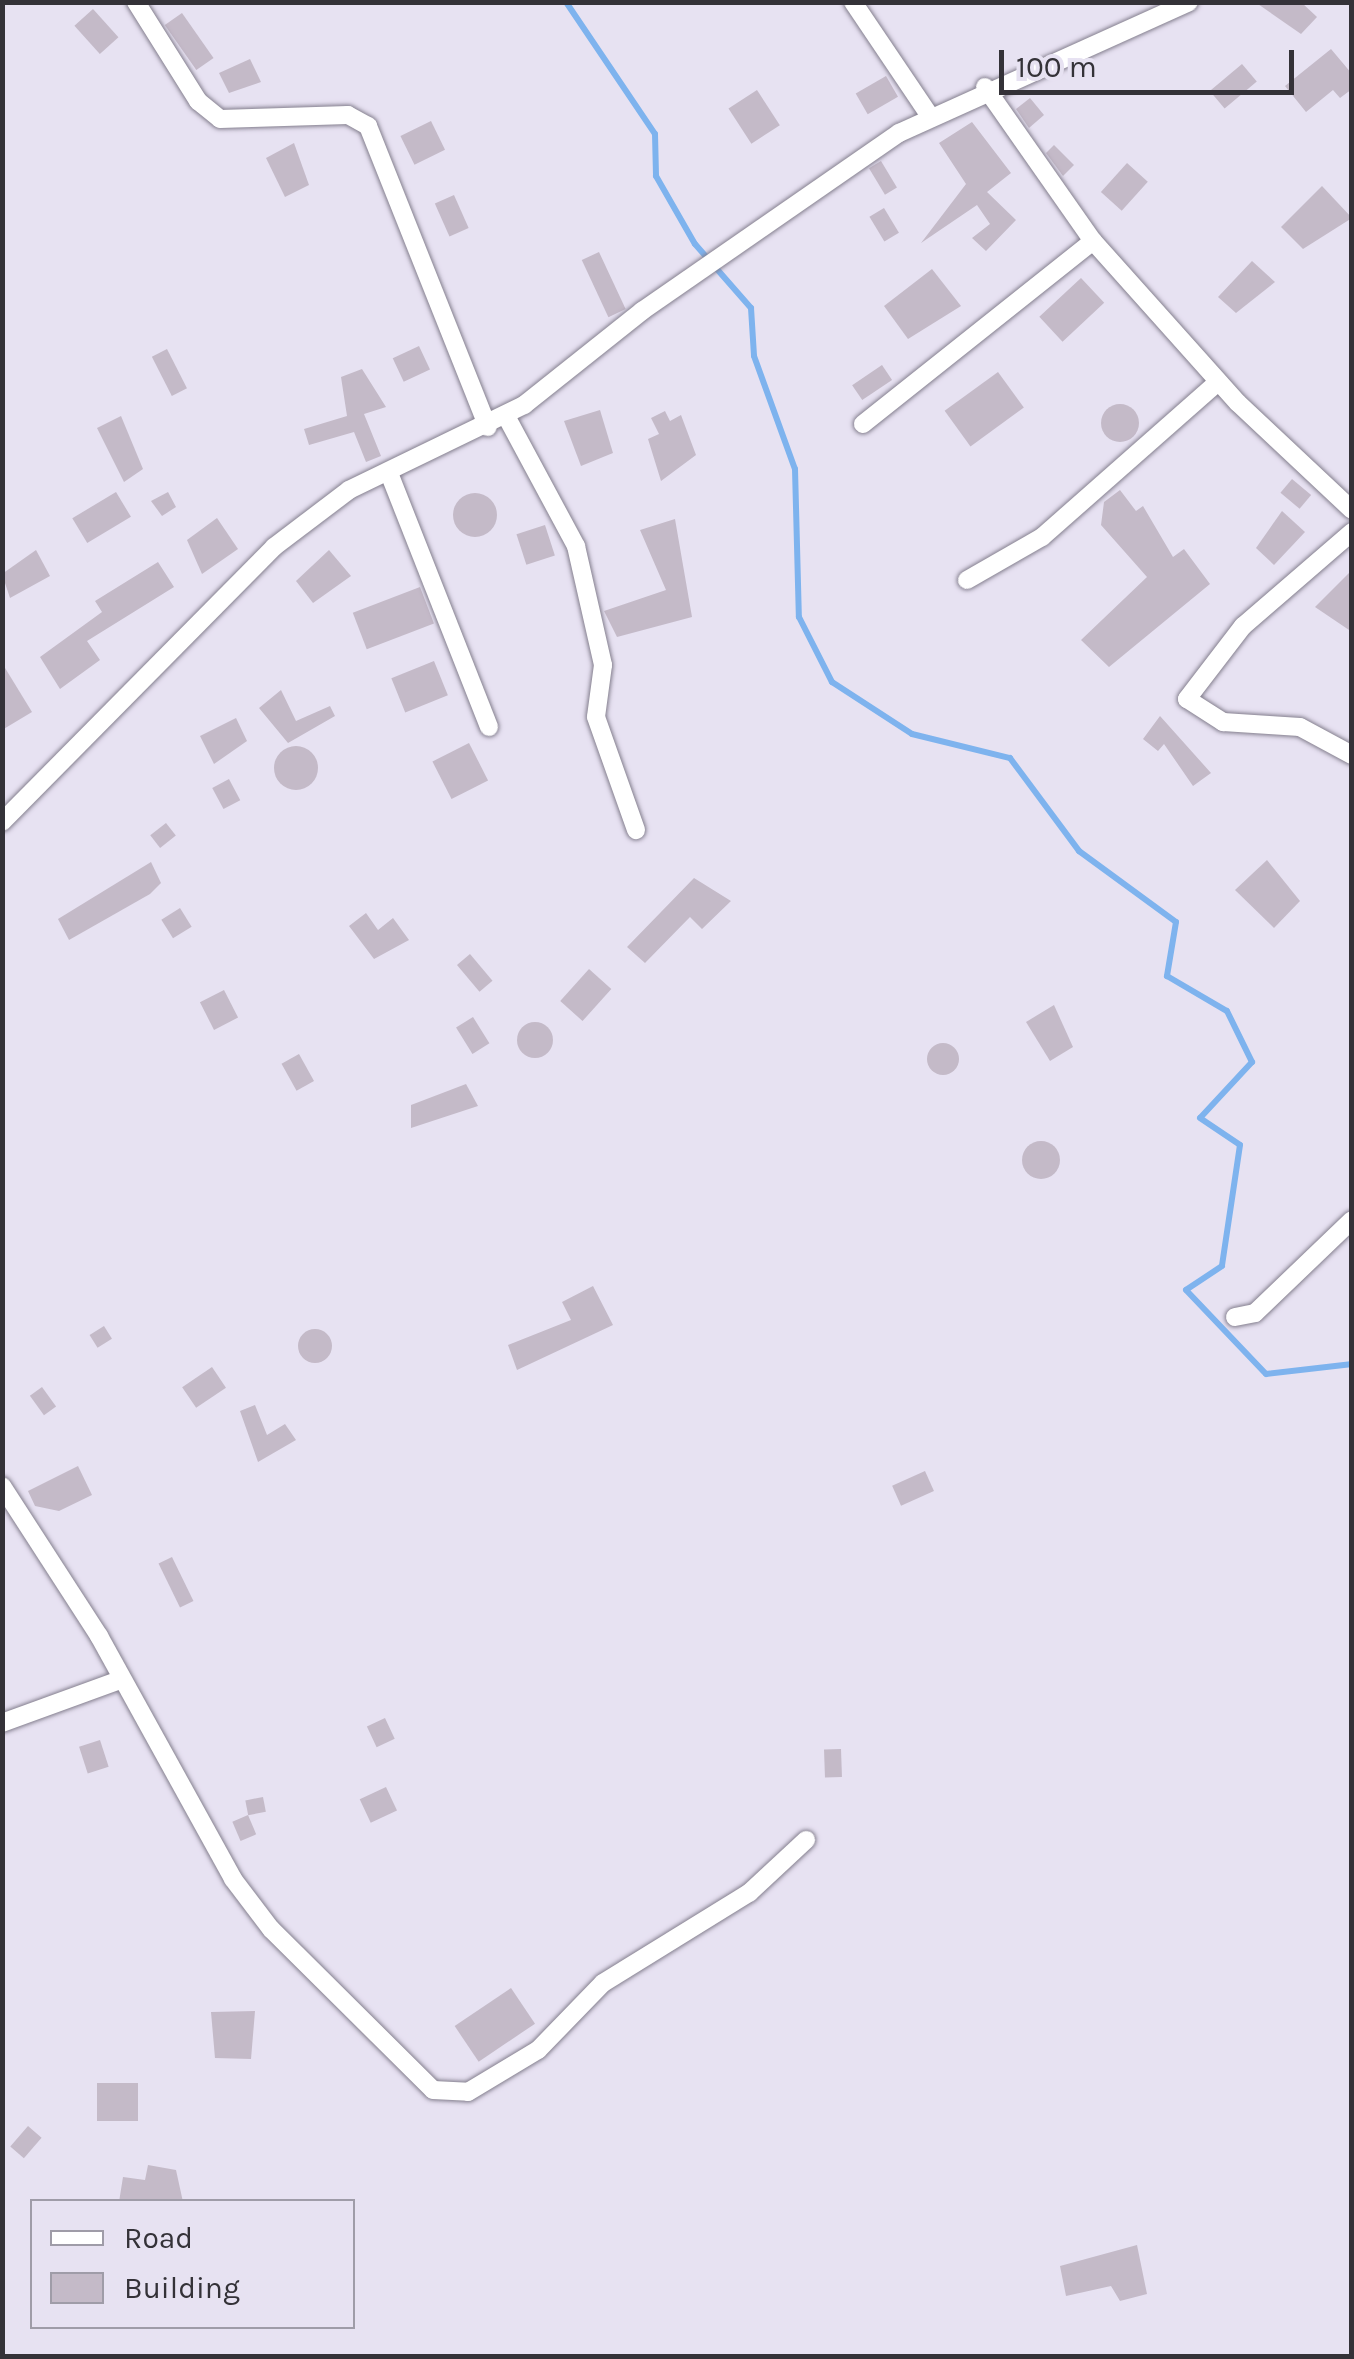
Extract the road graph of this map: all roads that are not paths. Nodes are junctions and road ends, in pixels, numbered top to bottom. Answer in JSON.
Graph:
{"nodes":[{"id":1,"x":136,"y":2,"type":"edge"},
{"id":2,"x":852,"y":2,"type":"edge"},
{"id":3,"x":1188,"y":2,"type":"edge"},
{"id":4,"x":985,"y":87,"type":"junction"},
{"id":5,"x":930,"y":116,"type":"junction"},
{"id":6,"x":1093,"y":241,"type":"junction"},
{"id":7,"x":1218,"y":382,"type":"junction"},
{"id":8,"x":506,"y":416,"type":"junction"},
{"id":9,"x":863,"y":424,"type":"dead end"},
{"id":10,"x":488,"y":427,"type":"junction"},
{"id":11,"x":389,"y":473,"type":"junction"},
{"id":12,"x":1352,"y":510,"type":"edge"},
{"id":13,"x":1352,"y":532,"type":"edge"},
{"id":14,"x":967,"y":580,"type":"dead end"},
{"id":15,"x":488,"y":727,"type":"dead end"},
{"id":16,"x":1352,"y":755,"type":"edge"},
{"id":17,"x":2,"y":822,"type":"edge"},
{"id":18,"x":636,"y":830,"type":"dead end"},
{"id":19,"x":1352,"y":1220,"type":"edge"},
{"id":20,"x":1235,"y":1317,"type":"dead end"},
{"id":21,"x":2,"y":1486,"type":"edge"},
{"id":22,"x":120,"y":1680,"type":"junction"},
{"id":23,"x":2,"y":1723,"type":"edge"},
{"id":24,"x":806,"y":1840,"type":"dead end"}],
"edges":[{"from":1,"to":10,"type":"street"},
{"from":2,"to":5,"type":"street"},
{"from":3,"to":4,"type":"street"},
{"from":4,"to":5,"type":"street"},
{"from":4,"to":6,"type":"street"},
{"from":5,"to":8,"type":"street"},
{"from":6,"to":7,"type":"street"},
{"from":6,"to":9,"type":"street"},
{"from":7,"to":12,"type":"street"},
{"from":7,"to":14,"type":"street"},
{"from":8,"to":10,"type":"street"},
{"from":8,"to":18,"type":"street"},
{"from":10,"to":11,"type":"street"},
{"from":11,"to":15,"type":"street"},
{"from":11,"to":17,"type":"street"},
{"from":13,"to":16,"type":"street"},
{"from":19,"to":20,"type":"street"},
{"from":21,"to":22,"type":"street"},
{"from":22,"to":23,"type":"street"},
{"from":22,"to":24,"type":"street"}]}
